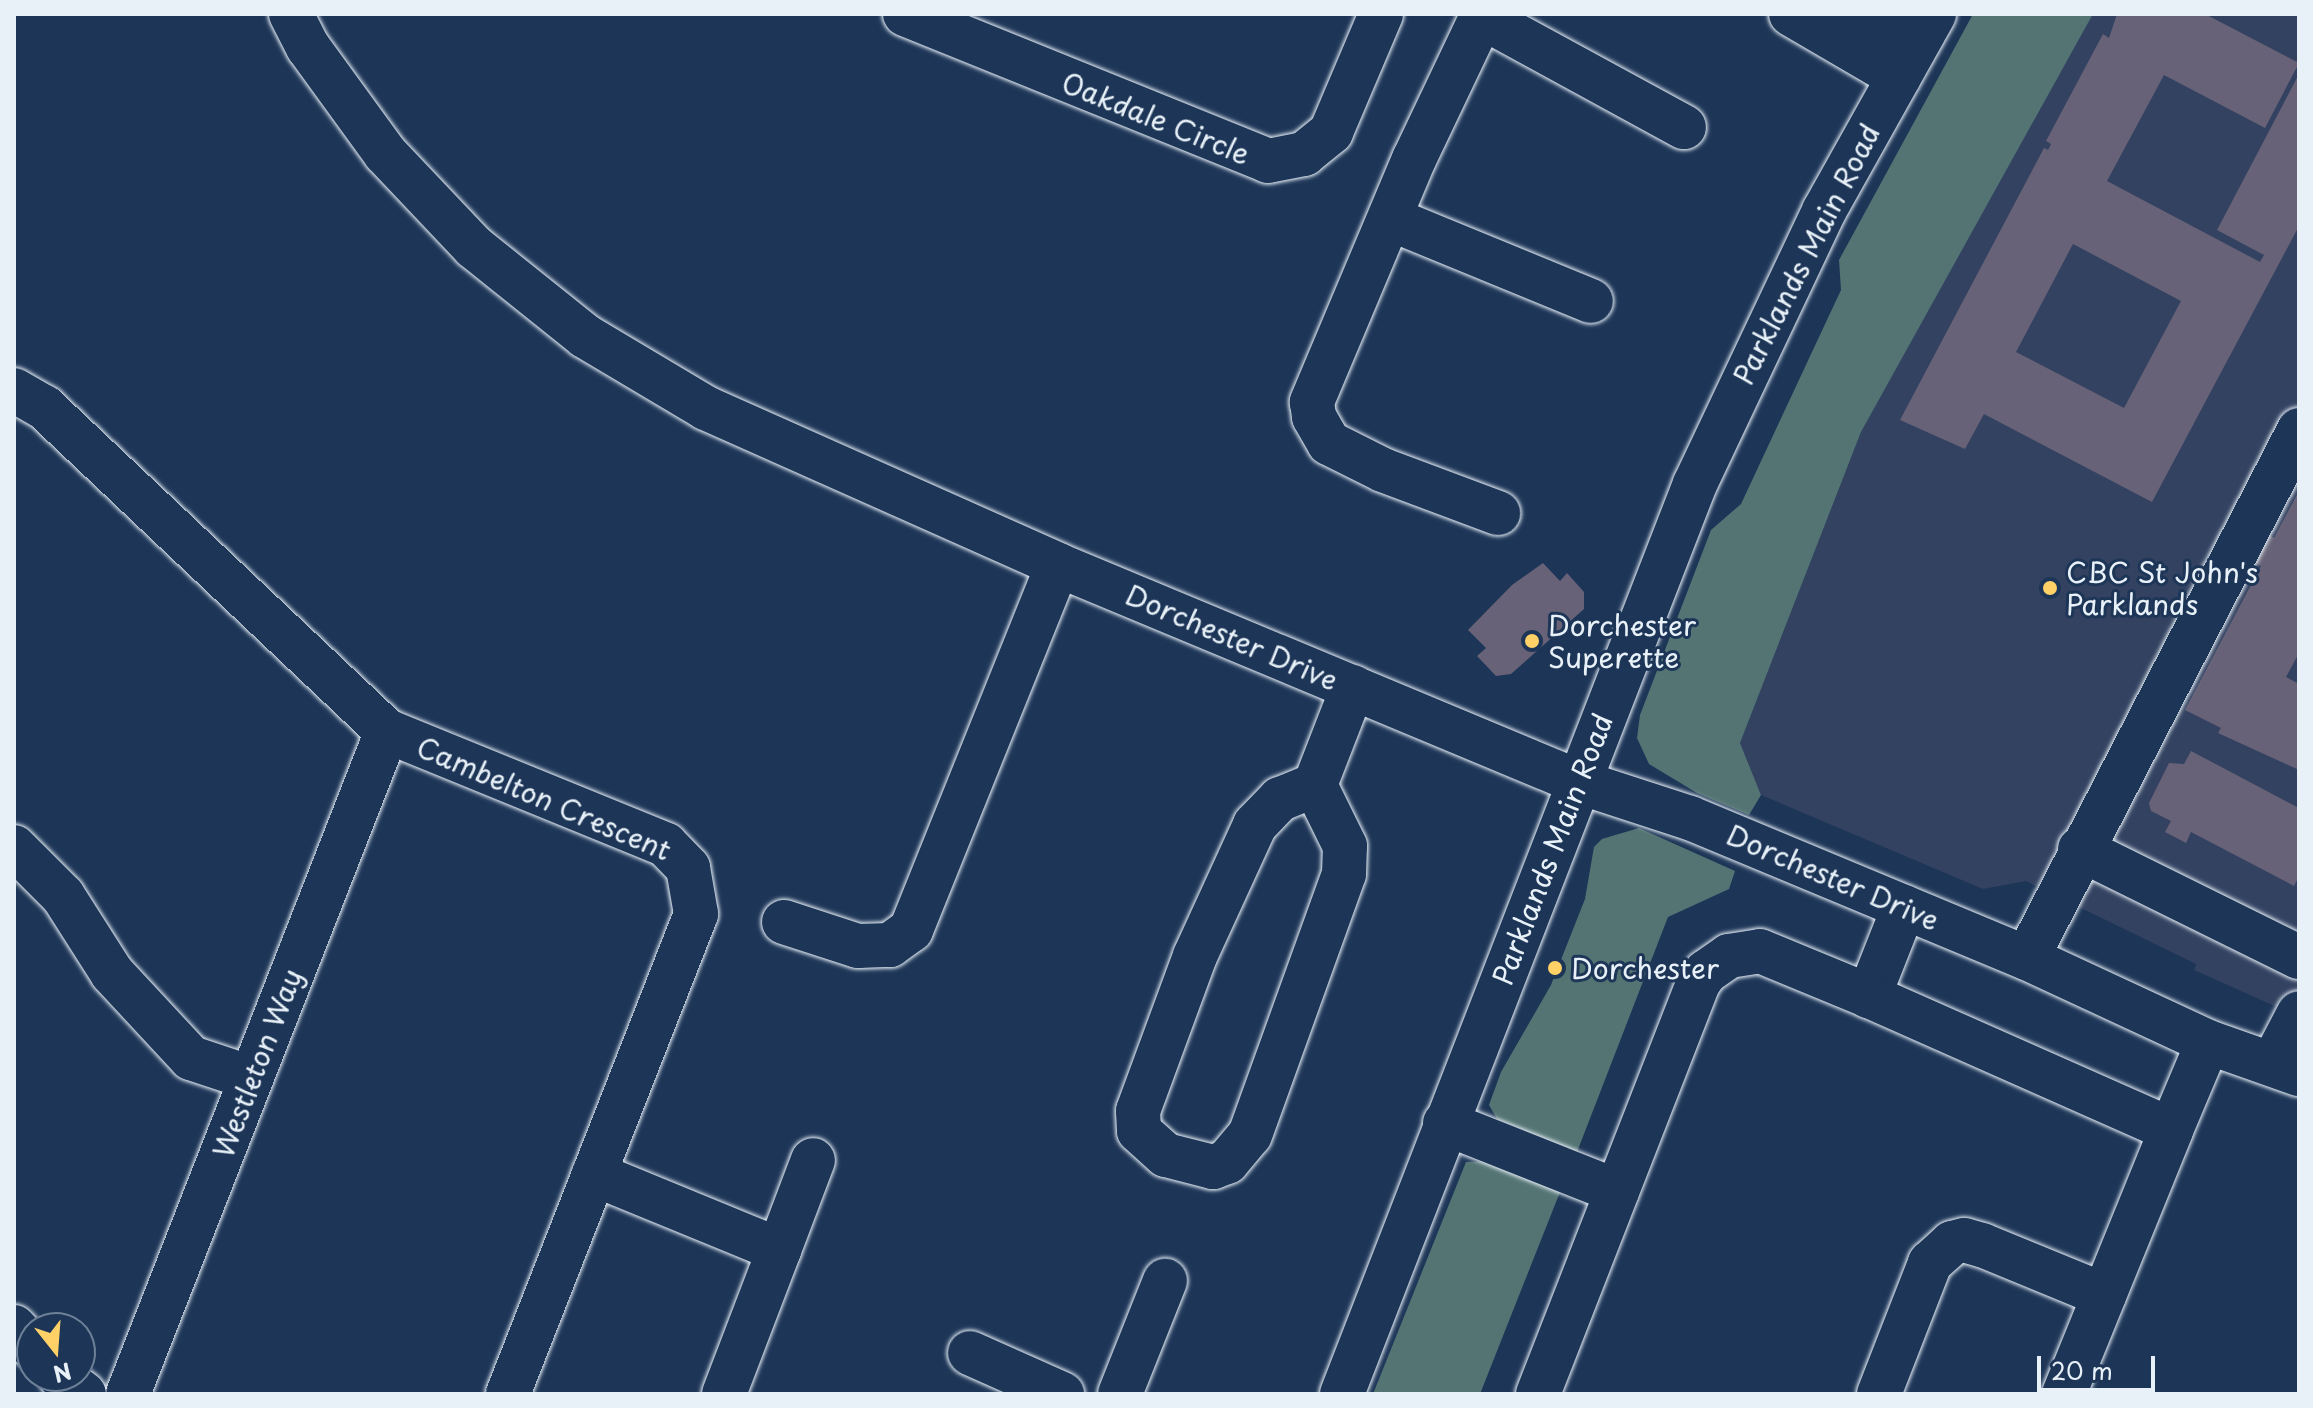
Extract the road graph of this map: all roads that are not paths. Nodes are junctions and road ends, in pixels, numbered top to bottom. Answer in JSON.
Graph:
{"nodes":[{"id":1,"x":291,"y":14,"type":"edge"},
{"id":2,"x":907,"y":14,"type":"edge"},
{"id":3,"x":1381,"y":14,"type":"edge"},
{"id":4,"x":1791,"y":14,"type":"edge"},
{"id":5,"x":1857,"y":14,"type":"edge"},
{"id":6,"x":1482,"y":15,"type":"edge"},
{"id":7,"x":1917,"y":44,"type":"edge"},
{"id":8,"x":1684,"y":127,"type":"dead end"},
{"id":9,"x":1391,"y":219,"type":"junction"},
{"id":10,"x":1591,"y":301,"type":"dead end"},
{"id":11,"x":14,"y":390,"type":"edge"},
{"id":12,"x":2299,"y":430,"type":"edge"},
{"id":13,"x":1498,"y":513,"type":"dead end"},
{"id":14,"x":1058,"y":565,"type":"junction"},
{"id":15,"x":1353,"y":687,"type":"junction"},
{"id":16,"x":387,"y":731,"type":"junction"},
{"id":17,"x":1579,"y":782,"type":"junction"},
{"id":18,"x":1315,"y":785,"type":"junction"},
{"id":19,"x":14,"y":847,"type":"edge"},
{"id":20,"x":2080,"y":849,"type":"junction"},
{"id":21,"x":1904,"y":907,"type":"junction"},
{"id":22,"x":784,"y":922,"type":"dead end"},
{"id":23,"x":2299,"y":957,"type":"edge"},
{"id":24,"x":2027,"y":958,"type":"junction"},
{"id":25,"x":1869,"y":996,"type":"junction"},
{"id":26,"x":2299,"y":1013,"type":"edge"},
{"id":27,"x":2208,"y":1042,"type":"junction"},
{"id":28,"x":2286,"y":1069,"type":"edge"},
{"id":29,"x":251,"y":1078,"type":"junction"},
{"id":30,"x":1445,"y":1123,"type":"junction"},
{"id":31,"x":2171,"y":1130,"type":"junction"},
{"id":32,"x":813,"y":1160,"type":"dead end"},
{"id":33,"x":594,"y":1174,"type":"junction"},
{"id":34,"x":1617,"y":1191,"type":"junction"},
{"id":35,"x":779,"y":1250,"type":"junction"},
{"id":36,"x":1165,"y":1281,"type":"dead end"},
{"id":37,"x":2104,"y":1295,"type":"junction"},
{"id":38,"x":970,"y":1353,"type":"dead end"},
{"id":39,"x":128,"y":1394,"type":"edge"},
{"id":40,"x":508,"y":1394,"type":"edge"},
{"id":41,"x":724,"y":1394,"type":"edge"},
{"id":42,"x":1062,"y":1394,"type":"edge"},
{"id":43,"x":1120,"y":1394,"type":"edge"},
{"id":44,"x":1342,"y":1394,"type":"edge"},
{"id":45,"x":1538,"y":1394,"type":"edge"},
{"id":46,"x":1879,"y":1394,"type":"edge"},
{"id":47,"x":2064,"y":1394,"type":"edge"}],
"edges":[{"from":1,"to":14,"type":"street","name":"Dorchester Drive"},
{"from":2,"to":3,"type":"street","name":"Oakdale Circle"},
{"from":4,"to":7,"type":"street"},
{"from":5,"to":7,"type":"street"},
{"from":6,"to":8,"type":"street"},
{"from":6,"to":9,"type":"street"},
{"from":7,"to":17,"type":"street","name":"Parklands Main Road"},
{"from":9,"to":10,"type":"street"},
{"from":9,"to":13,"type":"street"},
{"from":11,"to":16,"type":"street","name":"Cambelton Crescent"},
{"from":12,"to":20,"type":"street"},
{"from":14,"to":15,"type":"street","name":"Dorchester Drive"},
{"from":14,"to":22,"type":"street"},
{"from":15,"to":17,"type":"street","name":"Dorchester Drive"},
{"from":15,"to":18,"type":"street"},
{"from":16,"to":29,"type":"street","name":"Westleton Way"},
{"from":16,"to":33,"type":"street","name":"Cambelton Crescent"},
{"from":17,"to":21,"type":"street","name":"Dorchester Drive"},
{"from":17,"to":30,"type":"street","name":"Parklands Main Road"},
{"from":18,"to":18,"type":"street"},
{"from":19,"to":29,"type":"street"},
{"from":20,"to":23,"type":"street"},
{"from":20,"to":24,"type":"street"},
{"from":21,"to":24,"type":"street","name":"Dorchester Drive"},
{"from":21,"to":25,"type":"street"},
{"from":24,"to":27,"type":"street","name":"Dorchester Drive"},
{"from":25,"to":31,"type":"street"},
{"from":25,"to":34,"type":"street"},
{"from":26,"to":28,"type":"street"},
{"from":27,"to":28,"type":"street","name":"Dorchester Drive"},
{"from":27,"to":31,"type":"street"},
{"from":29,"to":39,"type":"street","name":"Westleton Way"},
{"from":30,"to":34,"type":"street"},
{"from":30,"to":44,"type":"street","name":"Parklands Main Road"},
{"from":31,"to":37,"type":"street"},
{"from":32,"to":35,"type":"street"},
{"from":33,"to":35,"type":"street"},
{"from":33,"to":40,"type":"street","name":"Cambelton Crescent"},
{"from":34,"to":45,"type":"street"},
{"from":35,"to":41,"type":"street"},
{"from":36,"to":43,"type":"street"},
{"from":37,"to":46,"type":"street"},
{"from":37,"to":47,"type":"street"},
{"from":38,"to":42,"type":"street"}]}
